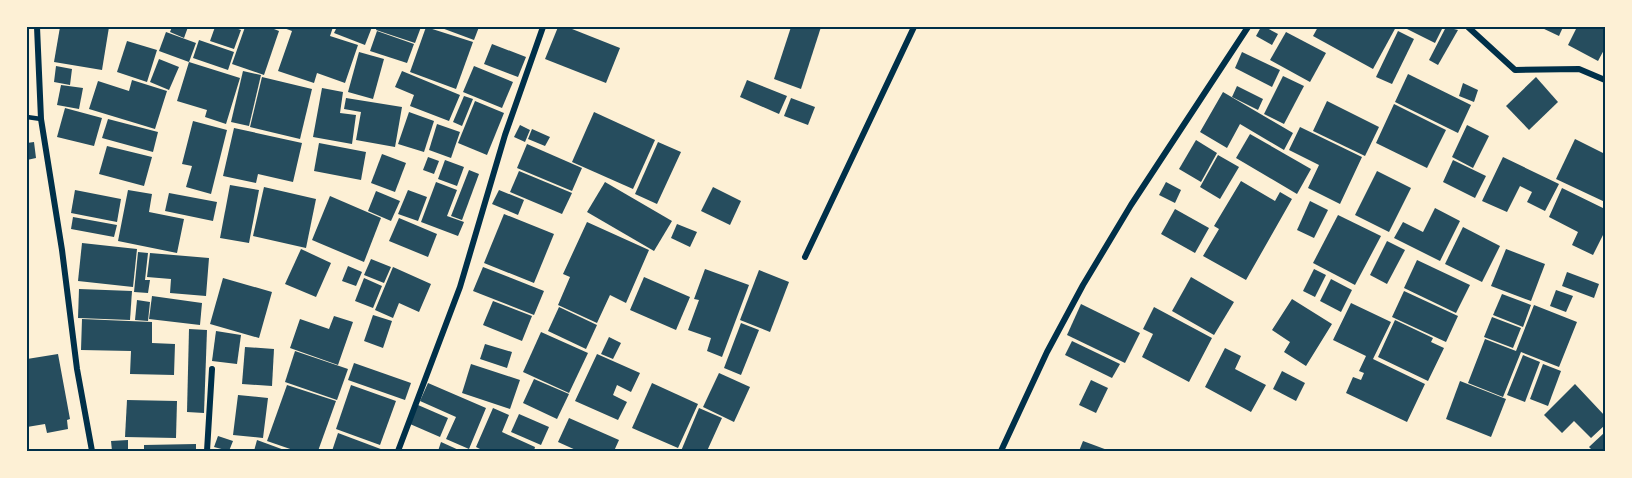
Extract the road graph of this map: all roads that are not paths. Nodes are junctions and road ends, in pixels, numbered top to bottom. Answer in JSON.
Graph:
{"nodes":[{"id":1,"x":37,"y":27,"type":"edge"},
{"id":2,"x":543,"y":27,"type":"edge"},
{"id":3,"x":914,"y":27,"type":"edge"},
{"id":4,"x":1248,"y":27,"type":"edge"},
{"id":5,"x":1468,"y":27,"type":"edge"},
{"id":6,"x":1605,"y":80,"type":"edge"},
{"id":7,"x":27,"y":117,"type":"edge"},
{"id":8,"x":40,"y":119,"type":"junction"},
{"id":9,"x":805,"y":257,"type":"dead end"},
{"id":10,"x":212,"y":369,"type":"dead end"},
{"id":11,"x":92,"y":451,"type":"edge"},
{"id":12,"x":207,"y":451,"type":"edge"},
{"id":13,"x":398,"y":451,"type":"edge"},
{"id":14,"x":1001,"y":451,"type":"edge"}],
"edges":[{"from":1,"to":8,"type":"street"},
{"from":2,"to":13,"type":"street"},
{"from":3,"to":9,"type":"street"},
{"from":4,"to":14,"type":"street"},
{"from":5,"to":6,"type":"street"},
{"from":7,"to":8,"type":"lane"},
{"from":8,"to":11,"type":"street"},
{"from":10,"to":12,"type":"street"}]}
